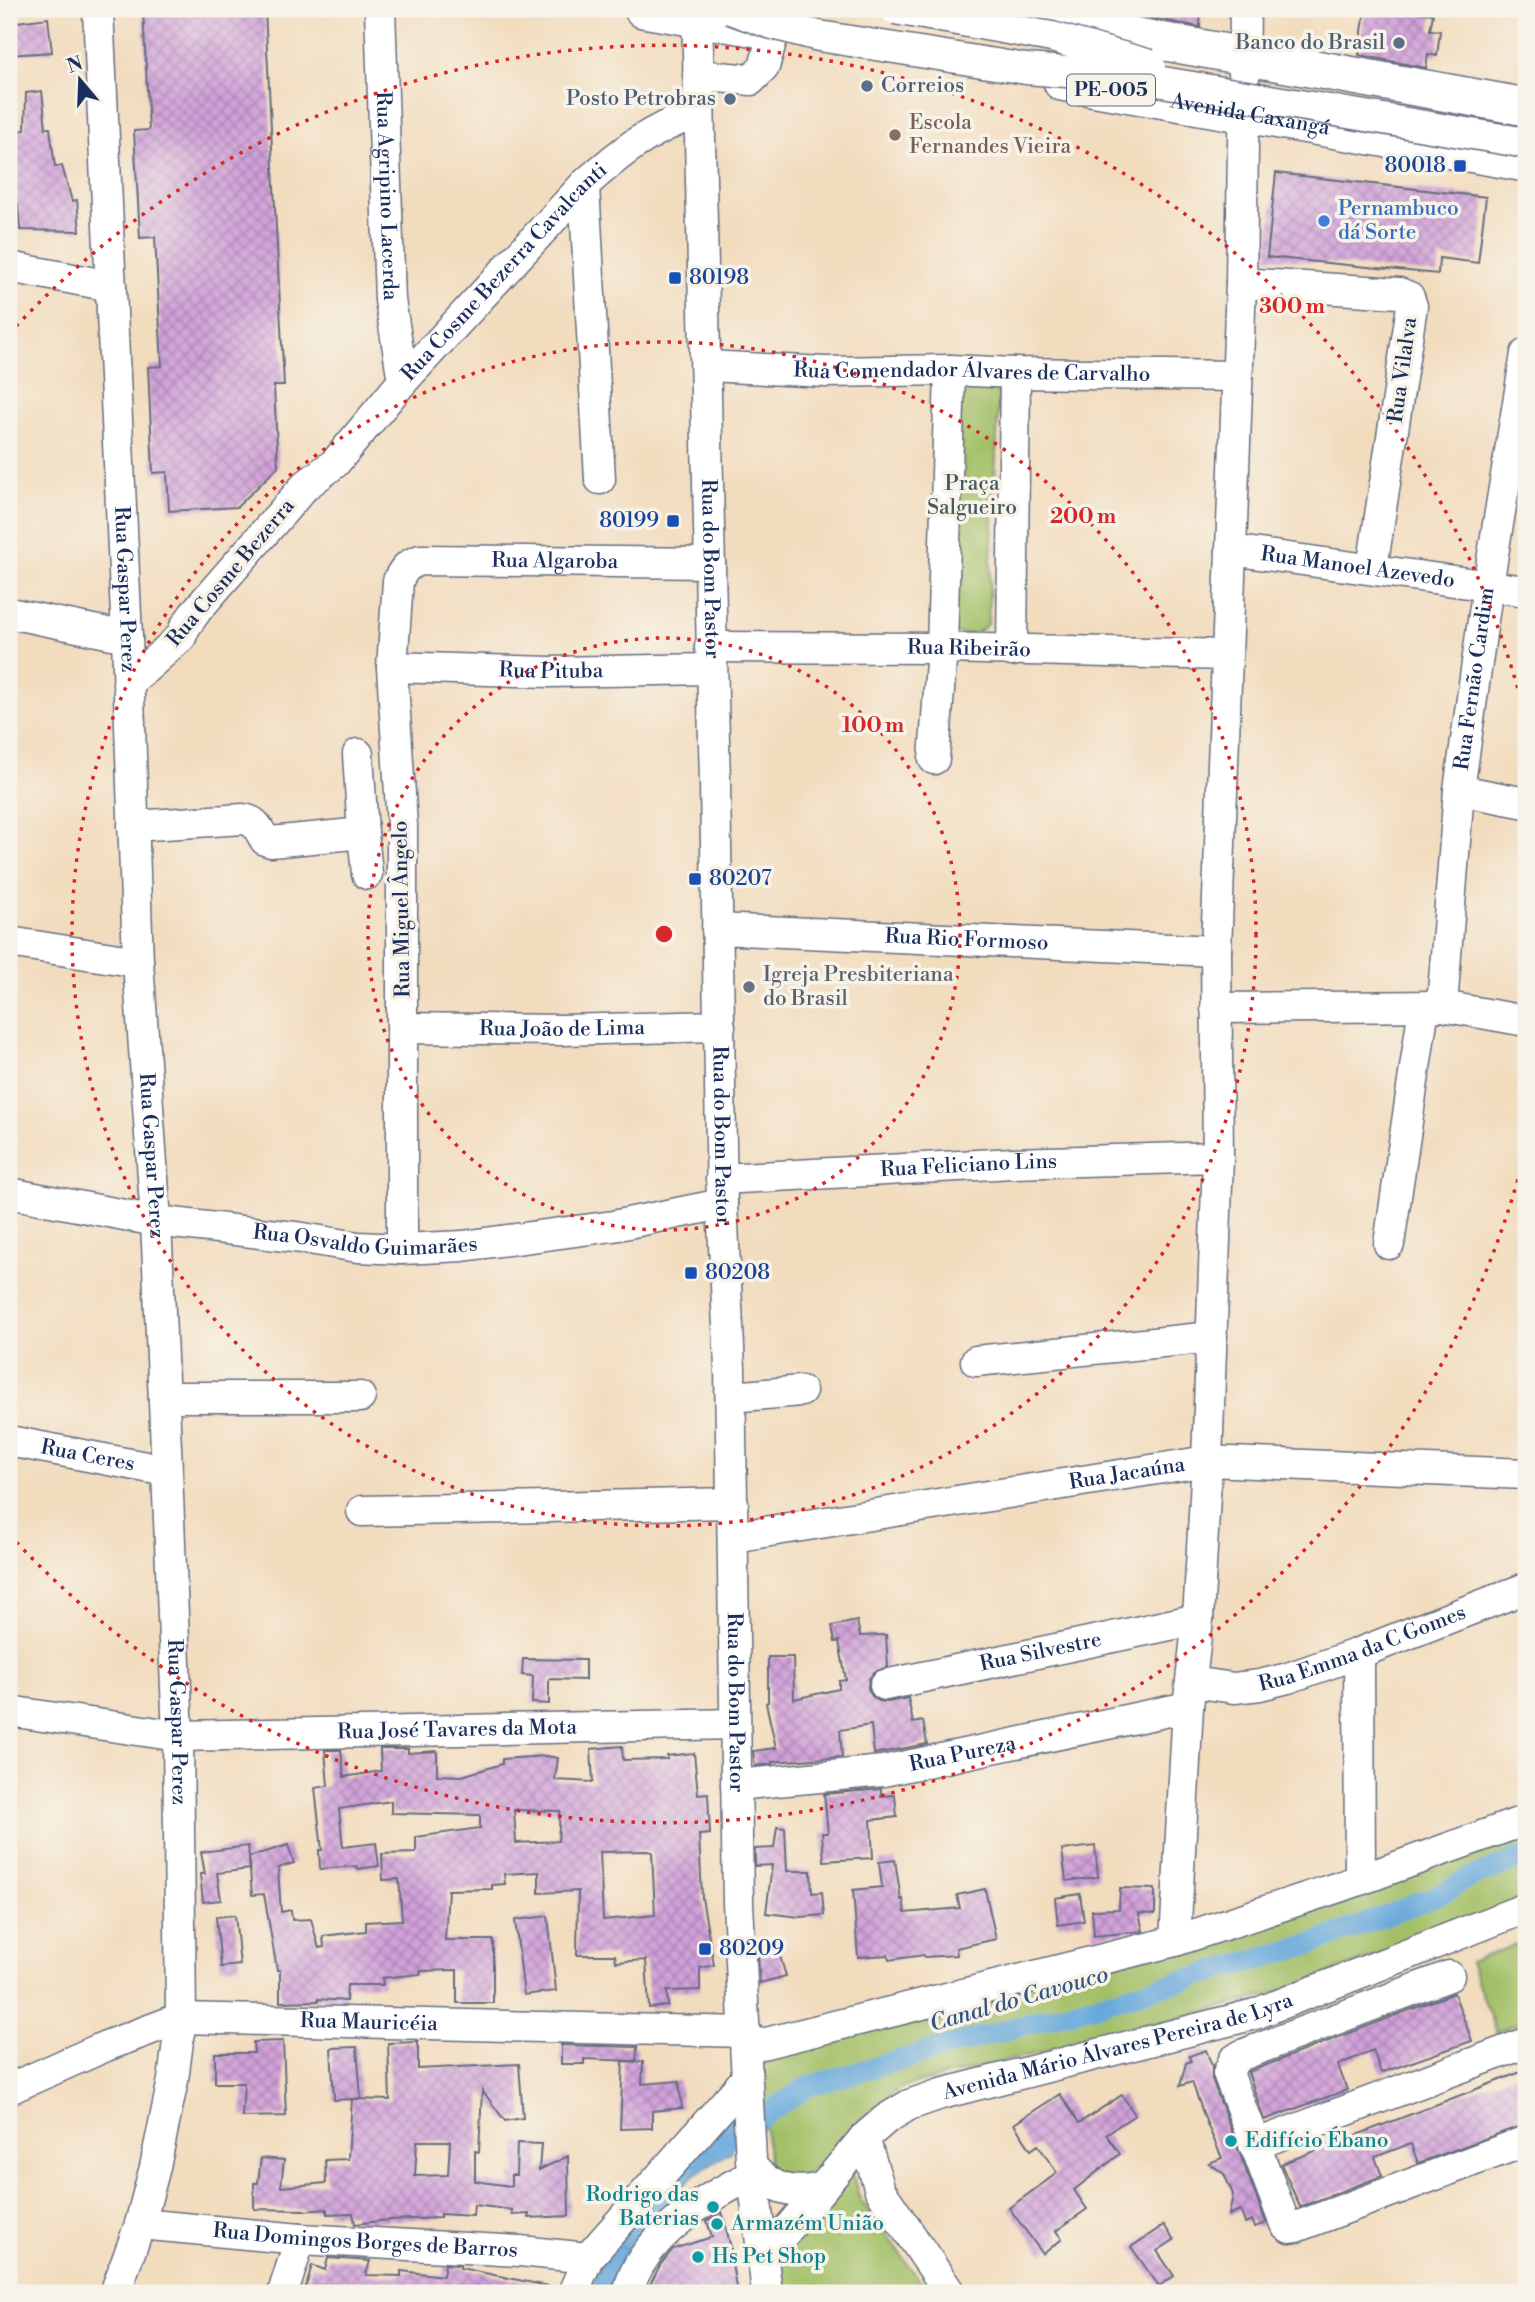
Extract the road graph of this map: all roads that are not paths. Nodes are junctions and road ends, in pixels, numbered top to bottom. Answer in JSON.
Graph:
{"nodes":[{"id":1,"x":98,"y":9,"type":"edge"},
{"id":2,"x":380,"y":9,"type":"edge"},
{"id":3,"x":643,"y":9,"type":"edge"},
{"id":4,"x":895,"y":9,"type":"edge"},
{"id":5,"x":983,"y":9,"type":"edge"},
{"id":6,"x":1245,"y":9,"type":"edge"},
{"id":7,"x":708,"y":12,"type":"edge"},
{"id":8,"x":774,"y":31,"type":"junction"},
{"id":9,"x":1245,"y":58,"type":"junction"},
{"id":10,"x":698,"y":75,"type":"junction"},
{"id":11,"x":1526,"y":107,"type":"edge"},
{"id":12,"x":699,"y":112,"type":"junction"},
{"id":13,"x":1244,"y":114,"type":"junction"},
{"id":14,"x":1526,"y":130,"type":"edge"},
{"id":15,"x":1526,"y":143,"type":"edge"},
{"id":16,"x":1526,"y":163,"type":"edge"},
{"id":17,"x":584,"y":185,"type":"junction"},
{"id":18,"x":9,"y":267,"type":"edge"},
{"id":19,"x":1241,"y":283,"type":"junction"},
{"id":20,"x":111,"y":286,"type":"junction"},
{"id":21,"x":1526,"y":354,"type":"edge"},
{"id":22,"x":706,"y":366,"type":"junction"},
{"id":23,"x":950,"y":370,"type":"junction"},
{"id":24,"x":1015,"y":373,"type":"junction"},
{"id":25,"x":1237,"y":376,"type":"junction"},
{"id":26,"x":403,"y":381,"type":"junction"},
{"id":27,"x":335,"y":463,"type":"joint"},
{"id":28,"x":600,"y":479,"type":"dead end"},
{"id":29,"x":1231,"y":550,"type":"junction"},
{"id":30,"x":710,"y":563,"type":"junction"},
{"id":31,"x":1372,"y":568,"type":"junction"},
{"id":32,"x":402,"y":571,"type":"joint"},
{"id":33,"x":1488,"y":585,"type":"junction"},
{"id":34,"x":1526,"y":591,"type":"edge"},
{"id":35,"x":9,"y":613,"type":"edge"},
{"id":36,"x":127,"y":637,"type":"junction"},
{"id":37,"x":942,"y":648,"type":"junction"},
{"id":38,"x":1012,"y":651,"type":"junction"},
{"id":39,"x":1227,"y":655,"type":"junction"},
{"id":40,"x":711,"y":658,"type":"junction"},
{"id":41,"x":392,"y":667,"type":"junction"},
{"id":42,"x":128,"y":684,"type":"junction"},
{"id":43,"x":358,"y":754,"type":"dead end"},
{"id":44,"x":934,"y":759,"type":"dead end"},
{"id":45,"x":1459,"y":790,"type":"junction"},
{"id":46,"x":1526,"y":803,"type":"edge"},
{"id":47,"x":133,"y":826,"type":"junction"},
{"id":48,"x":363,"y":833,"type":"junction"},
{"id":49,"x":367,"y":874,"type":"dead end"},
{"id":50,"x":717,"y":929,"type":"junction"},
{"id":51,"x":9,"y":942,"type":"edge"},
{"id":52,"x":1216,"y":951,"type":"junction"},
{"id":53,"x":138,"y":962,"type":"junction"},
{"id":54,"x":1433,"y":1007,"type":"junction"},
{"id":55,"x":1216,"y":1008,"type":"junction"},
{"id":56,"x":1526,"y":1021,"type":"edge"},
{"id":57,"x":720,"y":1026,"type":"junction"},
{"id":58,"x":403,"y":1028,"type":"junction"},
{"id":59,"x":1218,"y":1157,"type":"junction"},
{"id":60,"x":721,"y":1191,"type":"junction"},
{"id":61,"x":9,"y":1193,"type":"edge"},
{"id":62,"x":156,"y":1221,"type":"junction"},
{"id":63,"x":1389,"y":1244,"type":"dead end"},
{"id":64,"x":402,"y":1249,"type":"junction"},
{"id":65,"x":1212,"y":1337,"type":"junction"},
{"id":66,"x":976,"y":1361,"type":"dead end"},
{"id":67,"x":800,"y":1391,"type":"dead end"},
{"id":68,"x":731,"y":1396,"type":"junction"},
{"id":69,"x":164,"y":1397,"type":"junction"},
{"id":70,"x":360,"y":1397,"type":"dead end"},
{"id":71,"x":9,"y":1441,"type":"edge"},
{"id":72,"x":1207,"y":1461,"type":"junction"},
{"id":73,"x":167,"y":1471,"type":"junction"},
{"id":74,"x":1526,"y":1474,"type":"edge"},
{"id":75,"x":733,"y":1503,"type":"junction"},
{"id":76,"x":362,"y":1511,"type":"dead end"},
{"id":77,"x":733,"y":1537,"type":"junction"},
{"id":78,"x":1526,"y":1588,"type":"edge"},
{"id":79,"x":1198,"y":1619,"type":"junction"},
{"id":80,"x":1359,"y":1653,"type":"junction"},
{"id":81,"x":885,"y":1685,"type":"dead end"},
{"id":82,"x":1190,"y":1694,"type":"junction"},
{"id":83,"x":9,"y":1711,"type":"edge"},
{"id":84,"x":735,"y":1724,"type":"junction"},
{"id":85,"x":178,"y":1736,"type":"junction"},
{"id":86,"x":736,"y":1785,"type":"junction"},
{"id":87,"x":1526,"y":1819,"type":"edge"},
{"id":88,"x":1360,"y":1880,"type":"junction"},
{"id":89,"x":1526,"y":1908,"type":"edge"},
{"id":90,"x":1175,"y":1941,"type":"junction"},
{"id":91,"x":1448,"y":1976,"type":"dead end"},
{"id":92,"x":181,"y":2018,"type":"junction"},
{"id":93,"x":746,"y":2040,"type":"junction"},
{"id":94,"x":1526,"y":2043,"type":"edge"},
{"id":95,"x":747,"y":2085,"type":"junction"},
{"id":96,"x":9,"y":2089,"type":"edge"},
{"id":97,"x":864,"y":2138,"type":"junction"},
{"id":98,"x":1526,"y":2141,"type":"edge"},
{"id":99,"x":1254,"y":2145,"type":"junction"},
{"id":100,"x":752,"y":2167,"type":"junction"},
{"id":101,"x":822,"y":2187,"type":"junction"},
{"id":102,"x":141,"y":2224,"type":"junction"},
{"id":103,"x":300,"y":2239,"type":"junction"},
{"id":104,"x":588,"y":2258,"type":"junction"},
{"id":105,"x":762,"y":2260,"type":"junction"},
{"id":106,"x":115,"y":2293,"type":"edge"},
{"id":107,"x":283,"y":2293,"type":"edge"},
{"id":108,"x":573,"y":2293,"type":"edge"},
{"id":109,"x":628,"y":2293,"type":"edge"},
{"id":110,"x":766,"y":2293,"type":"edge"},
{"id":111,"x":950,"y":2293,"type":"edge"}],
"edges":[{"from":1,"to":20,"type":"street","name":"Rua Gaspar Perez"},
{"from":2,"to":26,"type":"street","name":"Rua Agripino Lacerda"},
{"from":3,"to":7,"type":"main road","name":"Avenida Caxangá","number":"PE-005"},
{"from":4,"to":14,"type":"street","bridge":true},
{"from":5,"to":9,"type":"main road"},
{"from":6,"to":9,"type":"street"},
{"from":7,"to":8,"type":"main road","name":"Avenida Caxangá","number":"PE-005"},
{"from":7,"to":10,"type":"street","name":"Rua do Bom Pastor"},
{"from":7,"to":15,"type":"street","bridge":true},
{"from":8,"to":10,"type":"street"},
{"from":8,"to":13,"type":"main road","name":"Avenida Caxangá","number":"PE-005"},
{"from":9,"to":11,"type":"main road"},
{"from":9,"to":13,"type":"street"},
{"from":10,"to":12,"type":"street","name":"Rua do Bom Pastor"},
{"from":12,"to":17,"type":"street","name":"Rua Cosme Bezerra Cavalcanti"},
{"from":12,"to":22,"type":"street","name":"Rua do Bom Pastor"},
{"from":13,"to":16,"type":"main road","name":"Avenida Caxangá","number":"PE-005"},
{"from":13,"to":19,"type":"street"},
{"from":17,"to":26,"type":"street","name":"Rua Cosme Bezerra Cavalcanti"},
{"from":17,"to":28,"type":"street"},
{"from":18,"to":20,"type":"street"},
{"from":19,"to":25,"type":"street"},
{"from":19,"to":31,"type":"street","name":"Rua Vilalva"},
{"from":20,"to":36,"type":"street","name":"Rua Gaspar Perez"},
{"from":21,"to":33,"type":"street","name":"Rua Fernão Cardim"},
{"from":22,"to":23,"type":"street","name":"Rua Comendador Álvares de Carvalho"},
{"from":22,"to":30,"type":"street","name":"Rua do Bom Pastor"},
{"from":23,"to":24,"type":"street","name":"Rua Comendador Álvares de Carvalho"},
{"from":23,"to":37,"type":"street"},
{"from":24,"to":25,"type":"street","name":"Rua Comendador Álvares de Carvalho"},
{"from":24,"to":38,"type":"street"},
{"from":25,"to":29,"type":"street"},
{"from":26,"to":27,"type":"street","name":"Rua Cosme Bezerra Cavalcanti"},
{"from":27,"to":42,"type":"street","name":"Rua Cosme Bezerra"},
{"from":29,"to":31,"type":"street","name":"Rua Manoel Azevedo"},
{"from":29,"to":39,"type":"street"},
{"from":30,"to":32,"type":"street","name":"Rua Algaroba"},
{"from":30,"to":40,"type":"street","name":"Rua do Bom Pastor"},
{"from":31,"to":33,"type":"street","name":"Rua Manoel Azevedo"},
{"from":32,"to":41,"type":"street","name":"Rua Miguel Ângelo"},
{"from":33,"to":34,"type":"street","name":"Rua Manoel Azevedo"},
{"from":33,"to":45,"type":"street","name":"Rua Fernão Cardim"},
{"from":35,"to":36,"type":"street"},
{"from":36,"to":42,"type":"street","name":"Rua Gaspar Perez"},
{"from":37,"to":38,"type":"street","name":"Rua Ribeirão"},
{"from":37,"to":40,"type":"street","name":"Rua Ribeirão"},
{"from":37,"to":44,"type":"street"},
{"from":38,"to":39,"type":"street","name":"Rua Ribeirão"},
{"from":39,"to":52,"type":"street"},
{"from":40,"to":41,"type":"street","name":"Rua Pituba"},
{"from":40,"to":50,"type":"street","name":"Rua do Bom Pastor"},
{"from":41,"to":58,"type":"street","name":"Rua Miguel Ângelo"},
{"from":42,"to":47,"type":"street","name":"Rua Gaspar Perez"},
{"from":43,"to":48,"type":"street"},
{"from":45,"to":46,"type":"street"},
{"from":45,"to":54,"type":"street","name":"Rua Fernão Cardim"},
{"from":47,"to":48,"type":"street"},
{"from":47,"to":53,"type":"street","name":"Rua Gaspar Perez"},
{"from":48,"to":49,"type":"street"},
{"from":50,"to":52,"type":"street","name":"Rua Rio Formoso"},
{"from":50,"to":57,"type":"street","name":"Rua do Bom Pastor"},
{"from":51,"to":53,"type":"street"},
{"from":52,"to":55,"type":"street"},
{"from":53,"to":62,"type":"street","name":"Rua Gaspar Perez"},
{"from":54,"to":55,"type":"street"},
{"from":54,"to":56,"type":"street"},
{"from":54,"to":63,"type":"street","name":"Rua Fernão Cardim"},
{"from":55,"to":59,"type":"street"},
{"from":57,"to":58,"type":"street","name":"Rua João de Lima"},
{"from":57,"to":60,"type":"street","name":"Rua do Bom Pastor"},
{"from":58,"to":64,"type":"street","name":"Rua Miguel Ângelo"},
{"from":59,"to":60,"type":"street","name":"Rua Feliciano Lins"},
{"from":59,"to":65,"type":"street"},
{"from":60,"to":64,"type":"street","name":"Rua Osvaldo Guimarães"},
{"from":60,"to":68,"type":"street","name":"Rua do Bom Pastor"},
{"from":61,"to":62,"type":"street","name":"Rua Osvaldo Guimarães"},
{"from":62,"to":64,"type":"street","name":"Rua Osvaldo Guimarães"},
{"from":62,"to":69,"type":"street","name":"Rua Gaspar Perez"},
{"from":65,"to":66,"type":"street"},
{"from":65,"to":72,"type":"street"},
{"from":67,"to":68,"type":"street"},
{"from":68,"to":75,"type":"street","name":"Rua do Bom Pastor"},
{"from":69,"to":70,"type":"street"},
{"from":69,"to":73,"type":"street","name":"Rua Gaspar Perez"},
{"from":71,"to":73,"type":"street","name":"Rua Ceres"},
{"from":72,"to":74,"type":"street","name":"Rua Jacaúna"},
{"from":72,"to":77,"type":"street","name":"Rua Jacaúna"},
{"from":72,"to":79,"type":"street"},
{"from":73,"to":85,"type":"street","name":"Rua Gaspar Perez"},
{"from":75,"to":76,"type":"street"},
{"from":75,"to":77,"type":"street","name":"Rua do Bom Pastor"},
{"from":77,"to":84,"type":"street","name":"Rua do Bom Pastor"},
{"from":78,"to":80,"type":"street","name":"Rua Emma da C Gomes"},
{"from":79,"to":81,"type":"street","name":"Rua Silvestre"},
{"from":79,"to":82,"type":"street"},
{"from":80,"to":82,"type":"street","name":"Rua Emma da C Gomes"},
{"from":80,"to":88,"type":"street"},
{"from":82,"to":86,"type":"street","name":"Rua Pureza"},
{"from":82,"to":90,"type":"street"},
{"from":83,"to":85,"type":"street","name":"Rua José Tavares da Mota"},
{"from":84,"to":85,"type":"street","name":"Rua José Tavares da Mota"},
{"from":84,"to":86,"type":"street","name":"Rua do Bom Pastor"},
{"from":85,"to":92,"type":"street","name":"Rua Gaspar Perez"},
{"from":86,"to":93,"type":"street","name":"Rua do Bom Pastor"},
{"from":87,"to":88,"type":"street"},
{"from":88,"to":90,"type":"street"},
{"from":89,"to":97,"type":"street","name":"Avenida Mário Álvares Pereira de Lyra"},
{"from":90,"to":93,"type":"street"},
{"from":91,"to":99,"type":"street"},
{"from":92,"to":93,"type":"street","name":"Rua Mauricéia"},
{"from":92,"to":96,"type":"street","name":"Rua Mauricéia"},
{"from":92,"to":102,"type":"street","name":"Rua Gaspar Perez"},
{"from":93,"to":95,"type":"street","name":"Rua do Bom Pastor"},
{"from":94,"to":99,"type":"street"},
{"from":95,"to":100,"type":"street","name":"Rua do Bom Pastor"},
{"from":95,"to":104,"type":"street"},
{"from":97,"to":101,"type":"street","name":"Avenida Mário Álvares Pereira de Lyra"},
{"from":97,"to":111,"type":"street"},
{"from":98,"to":99,"type":"street"},
{"from":100,"to":101,"type":"street"},
{"from":100,"to":105,"type":"street","name":"Rua do Bom Pastor"},
{"from":100,"to":109,"type":"street"},
{"from":101,"to":105,"type":"street","name":"Avenida Mário Álvares Pereira de Lyra"},
{"from":102,"to":103,"type":"street","name":"Rua Domingos Borges de Barros"},
{"from":102,"to":106,"type":"street","name":"Rua Gaspar Perez"},
{"from":103,"to":104,"type":"street","name":"Rua Domingos Borges de Barros"},
{"from":103,"to":107,"type":"street"},
{"from":104,"to":108,"type":"street"},
{"from":105,"to":110,"type":"street","name":"Rua do Bom Pastor"}]}
